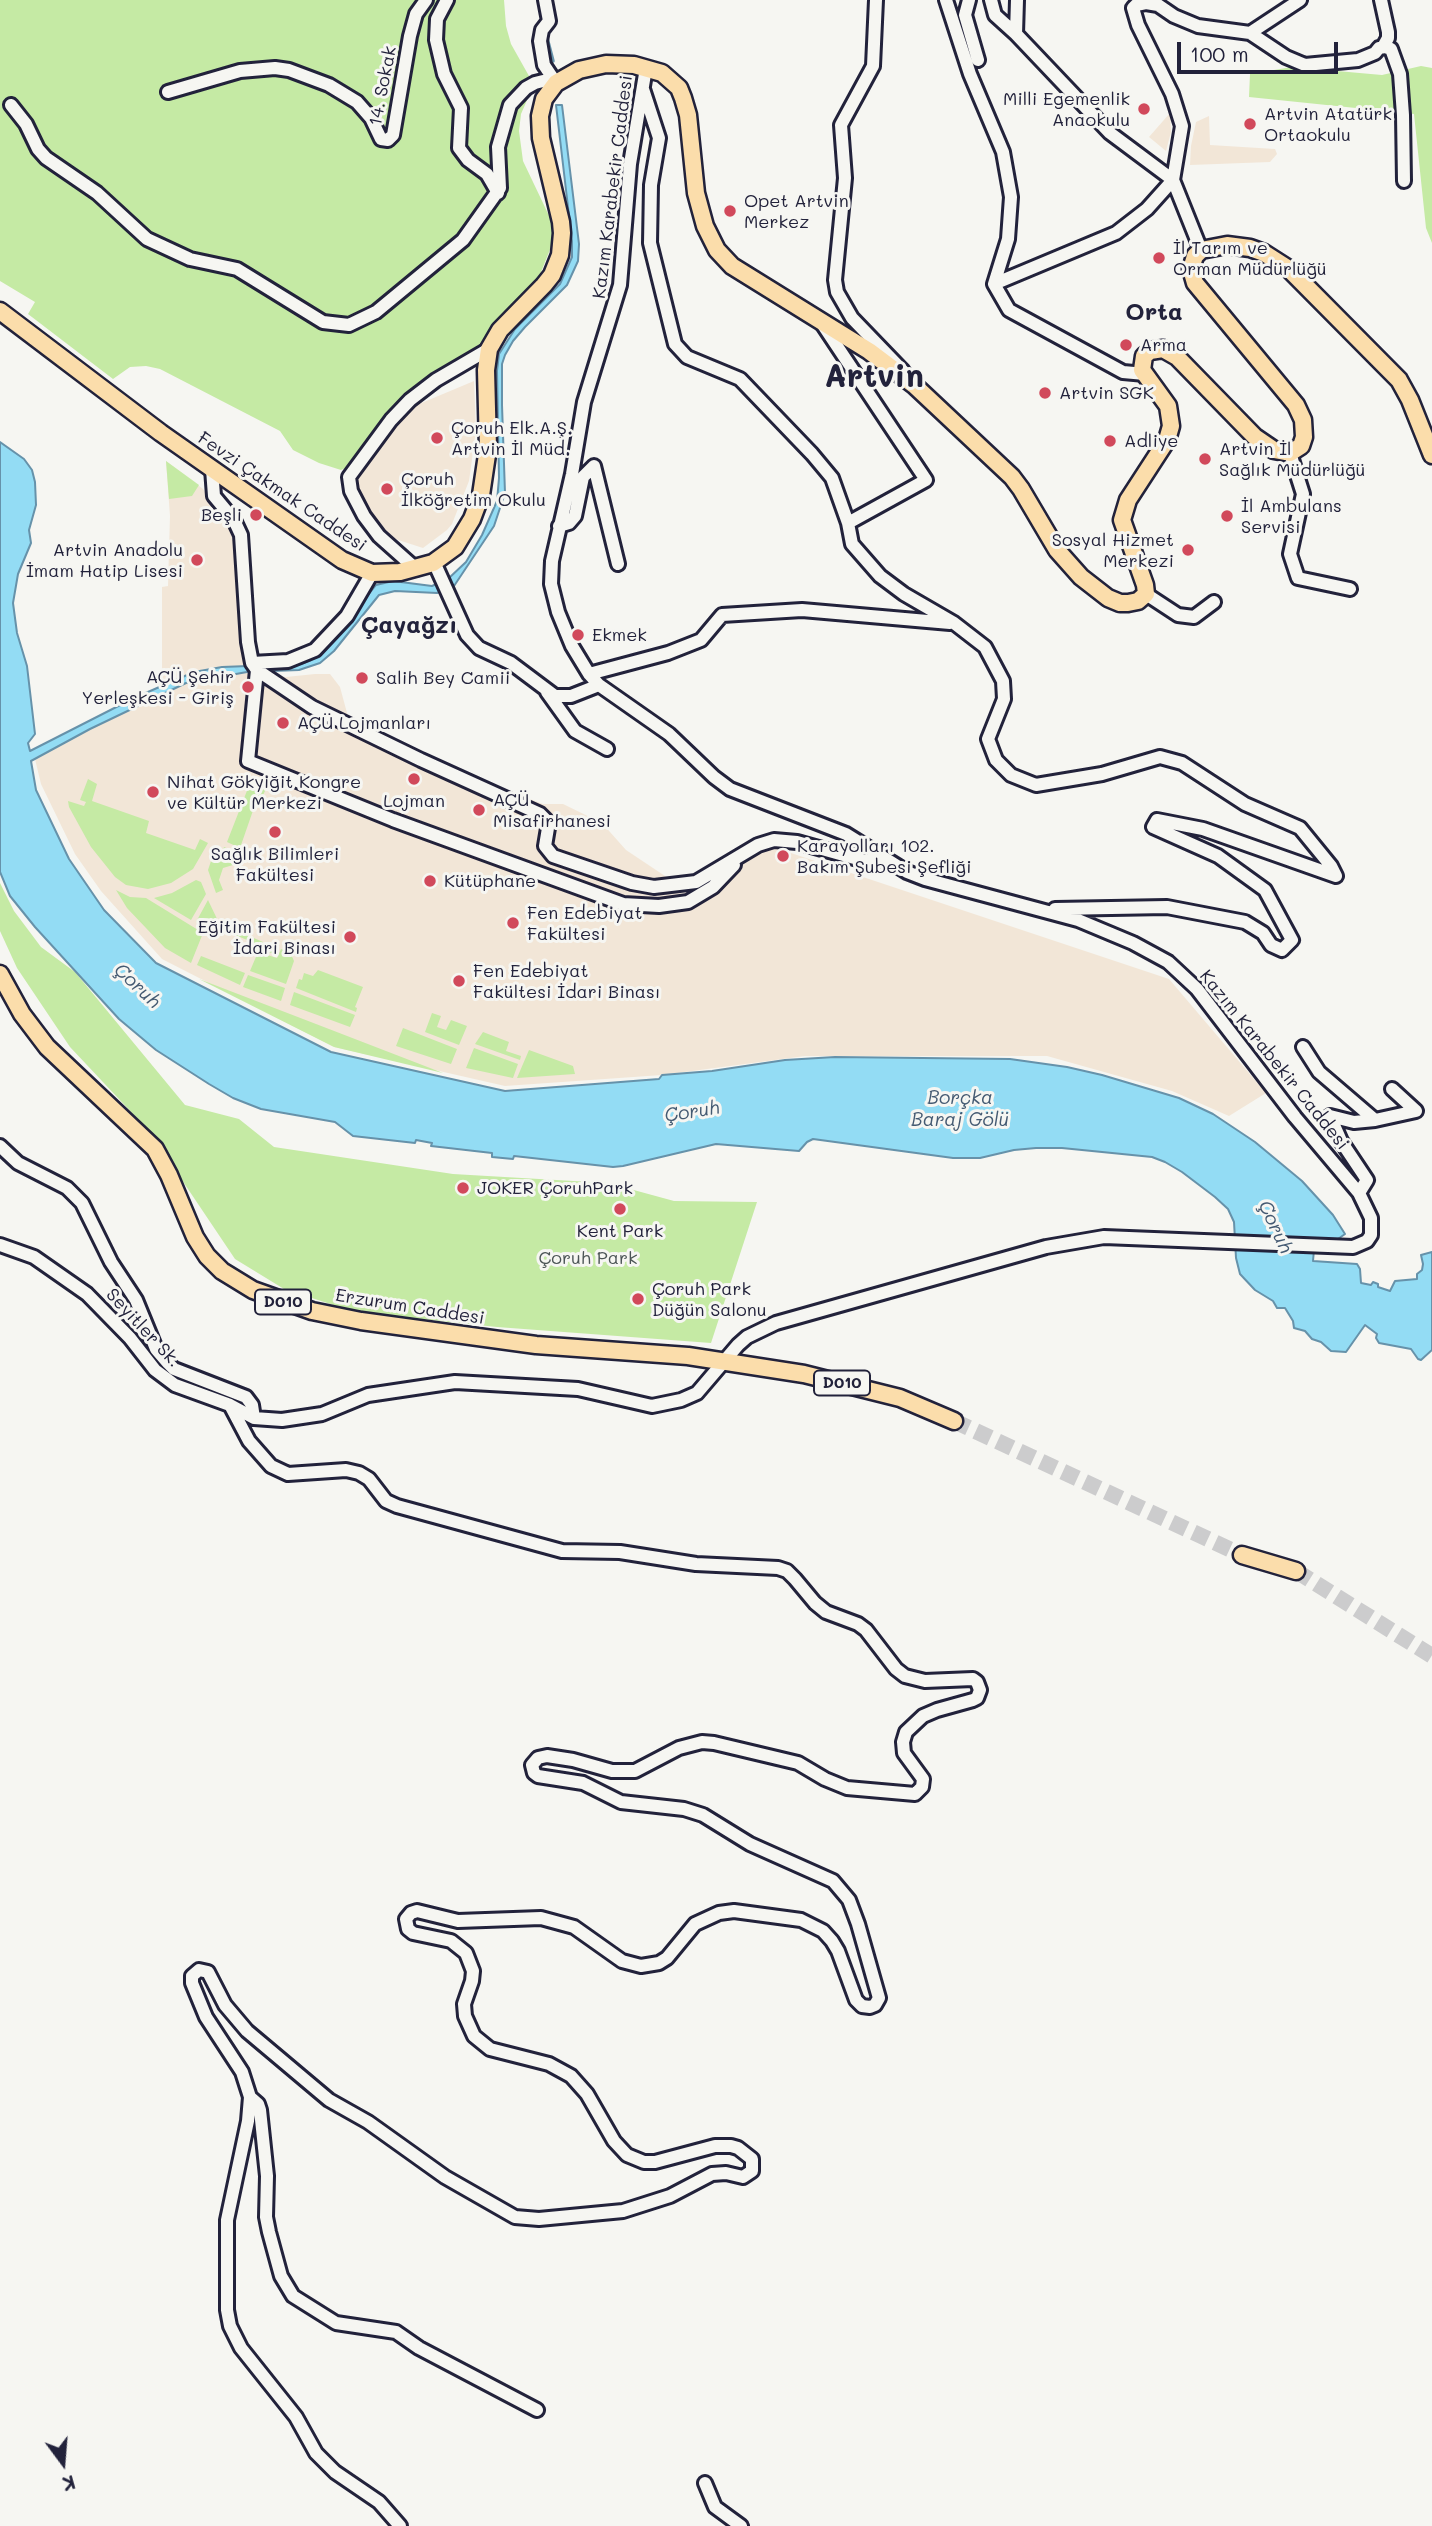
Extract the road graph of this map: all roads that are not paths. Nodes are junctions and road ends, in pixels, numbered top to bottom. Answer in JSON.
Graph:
{"nodes":[{"id":1,"x":426,"y":0,"type":"edge"},
{"id":2,"x":447,"y":0,"type":"edge"},
{"id":3,"x":545,"y":0,"type":"edge"},
{"id":4,"x":876,"y":0,"type":"edge"},
{"id":5,"x":946,"y":0,"type":"edge"},
{"id":6,"x":969,"y":0,"type":"edge"},
{"id":7,"x":991,"y":0,"type":"edge"},
{"id":8,"x":1017,"y":0,"type":"edge"},
{"id":9,"x":1300,"y":0,"type":"edge"},
{"id":10,"x":1381,"y":0,"type":"edge"},
{"id":11,"x":1250,"y":33,"type":"junction"},
{"id":12,"x":1016,"y":34,"type":"junction"},
{"id":13,"x":1383,"y":47,"type":"junction"},
{"id":14,"x":978,"y":60,"type":"dead end"},
{"id":15,"x":646,"y":68,"type":"junction"},
{"id":16,"x":556,"y":83,"type":"junction"},
{"id":17,"x":642,"y":85,"type":"junction"},
{"id":18,"x":168,"y":92,"type":"dead end"},
{"id":19,"x":11,"y":106,"type":"dead end"},
{"id":20,"x":1173,"y":180,"type":"junction"},
{"id":21,"x":1404,"y":181,"type":"dead end"},
{"id":22,"x":498,"y":194,"type":"junction"},
{"id":23,"x":1201,"y":250,"type":"junction"},
{"id":24,"x":994,"y":284,"type":"junction"},
{"id":25,"x":0,"y":311,"type":"edge"},
{"id":26,"x":820,"y":322,"type":"junction"},
{"id":27,"x":489,"y":349,"type":"junction"},
{"id":28,"x":1145,"y":374,"type":"junction"},
{"id":29,"x":914,"y":385,"type":"junction"},
{"id":30,"x":1290,"y":453,"type":"junction"},
{"id":31,"x":1432,"y":455,"type":"edge"},
{"id":32,"x":212,"y":469,"type":"junction"},
{"id":33,"x":848,"y":523,"type":"junction"},
{"id":34,"x":559,"y":526,"type":"junction"},
{"id":35,"x":434,"y":562,"type":"junction"},
{"id":36,"x":618,"y":564,"type":"dead end"},
{"id":37,"x":416,"y":569,"type":"junction"},
{"id":38,"x":372,"y":573,"type":"junction"},
{"id":39,"x":1350,"y":589,"type":"dead end"},
{"id":40,"x":1146,"y":594,"type":"junction"},
{"id":41,"x":1214,"y":602,"type":"dead end"},
{"id":42,"x":954,"y":623,"type":"junction"},
{"id":43,"x":254,"y":667,"type":"junction"},
{"id":44,"x":589,"y":674,"type":"junction"},
{"id":45,"x":599,"y":685,"type":"junction"},
{"id":46,"x":547,"y":692,"type":"junction"},
{"id":47,"x":607,"y":749,"type":"dead end"},
{"id":48,"x":741,"y":856,"type":"junction"},
{"id":49,"x":885,"y":859,"type":"junction"},
{"id":50,"x":1043,"y":909,"type":"junction"},
{"id":51,"x":0,"y":974,"type":"edge"},
{"id":52,"x":1303,"y":1047,"type":"dead end"},
{"id":53,"x":1392,"y":1089,"type":"dead end"},
{"id":54,"x":1376,"y":1120,"type":"junction"},
{"id":55,"x":0,"y":1146,"type":"edge"},
{"id":56,"x":1359,"y":1193,"type":"junction"},
{"id":57,"x":0,"y":1245,"type":"edge"},
{"id":58,"x":724,"y":1361,"type":"junction"},
{"id":59,"x":230,"y":1405,"type":"junction"},
{"id":60,"x":254,"y":1418,"type":"junction"},
{"id":61,"x":954,"y":1421,"type":"tunnel mouth"},
{"id":62,"x":1242,"y":1555,"type":"tunnel mouth"},
{"id":63,"x":1296,"y":1571,"type":"tunnel mouth"},
{"id":64,"x":250,"y":2097,"type":"junction"},
{"id":65,"x":537,"y":2410,"type":"dead end"},
{"id":66,"x":705,"y":2483,"type":"dead end"},
{"id":67,"x":400,"y":2526,"type":"edge"},
{"id":68,"x":741,"y":2526,"type":"edge"}],
"edges":[{"from":1,"to":18,"type":"street","name":"14. Sokak"},
{"from":2,"to":22,"type":"street"},
{"from":3,"to":16,"type":"street"},
{"from":4,"to":29,"type":"street"},
{"from":5,"to":24,"type":"street"},
{"from":6,"to":14,"type":"street"},
{"from":7,"to":12,"type":"street"},
{"from":8,"to":12,"type":"street"},
{"from":9,"to":11,"type":"street"},
{"from":10,"to":13,"type":"street"},
{"from":11,"to":13,"type":"street"},
{"from":11,"to":20,"type":"street"},
{"from":12,"to":20,"type":"street"},
{"from":13,"to":21,"type":"street"},
{"from":15,"to":16,"type":"main road"},
{"from":15,"to":17,"type":"street","name":"Kazım Karabekir Caddesi"},
{"from":15,"to":26,"type":"main road"},
{"from":16,"to":22,"type":"street"},
{"from":16,"to":27,"type":"main road","name":"Fevzi Çakmak Caddesi"},
{"from":17,"to":33,"type":"street"},
{"from":17,"to":34,"type":"street","name":"Kazım Karabekir Caddesi"},
{"from":19,"to":22,"type":"street"},
{"from":20,"to":23,"type":"street"},
{"from":20,"to":24,"type":"street"},
{"from":23,"to":30,"type":"main road"},
{"from":23,"to":31,"type":"main road"},
{"from":24,"to":28,"type":"street"},
{"from":25,"to":32,"type":"main road","name":"Fevzi Çakmak Caddesi"},
{"from":26,"to":29,"type":"main road"},
{"from":26,"to":33,"type":"street"},
{"from":27,"to":35,"type":"main road","name":"Fevzi Çakmak Caddesi"},
{"from":27,"to":37,"type":"street"},
{"from":28,"to":30,"type":"main road"},
{"from":28,"to":40,"type":"main road"},
{"from":29,"to":40,"type":"main road"},
{"from":30,"to":39,"type":"street"},
{"from":32,"to":38,"type":"main road","name":"Fevzi Çakmak Caddesi"},
{"from":32,"to":43,"type":"street"},
{"from":33,"to":42,"type":"street"},
{"from":34,"to":36,"type":"street"},
{"from":34,"to":44,"type":"street","name":"Kazım Karabekir Caddesi"},
{"from":35,"to":37,"type":"main road","name":"Fevzi Çakmak Caddesi"},
{"from":35,"to":46,"type":"street"},
{"from":37,"to":38,"type":"main road","name":"Fevzi Çakmak Caddesi"},
{"from":38,"to":43,"type":"street"},
{"from":40,"to":41,"type":"street"},
{"from":42,"to":44,"type":"street"},
{"from":42,"to":50,"type":"street"},
{"from":43,"to":48,"type":"street"},
{"from":43,"to":48,"type":"street"},
{"from":44,"to":45,"type":"street","name":"Kazım Karabekir Caddesi"},
{"from":45,"to":46,"type":"street"},
{"from":45,"to":49,"type":"street","name":"Kazım Karabekir Caddesi"},
{"from":46,"to":47,"type":"street"},
{"from":48,"to":49,"type":"street"},
{"from":49,"to":50,"type":"street","name":"Kazım Karabekir Caddesi"},
{"from":50,"to":56,"type":"street","name":"Kazım Karabekir Caddesi"},
{"from":51,"to":58,"type":"main road","name":"Erzurum Caddesi","number":"D010"},
{"from":52,"to":54,"type":"street"},
{"from":53,"to":54,"type":"street"},
{"from":54,"to":56,"type":"street"},
{"from":55,"to":60,"type":"street"},
{"from":56,"to":58,"type":"street","name":"Kazım Karabekir Caddesi"},
{"from":57,"to":59,"type":"street","name":"Seyitler Sk."},
{"from":58,"to":60,"type":"street","name":"Kazım Karabekir Caddesi"},
{"from":58,"to":61,"type":"main road","number":"D010"},
{"from":59,"to":60,"type":"street","name":"Seyitler Sk."},
{"from":59,"to":64,"type":"street"},
{"from":62,"to":63,"type":"main road"},
{"from":64,"to":65,"type":"street"},
{"from":64,"to":67,"type":"street"},
{"from":66,"to":68,"type":"street"}]}
